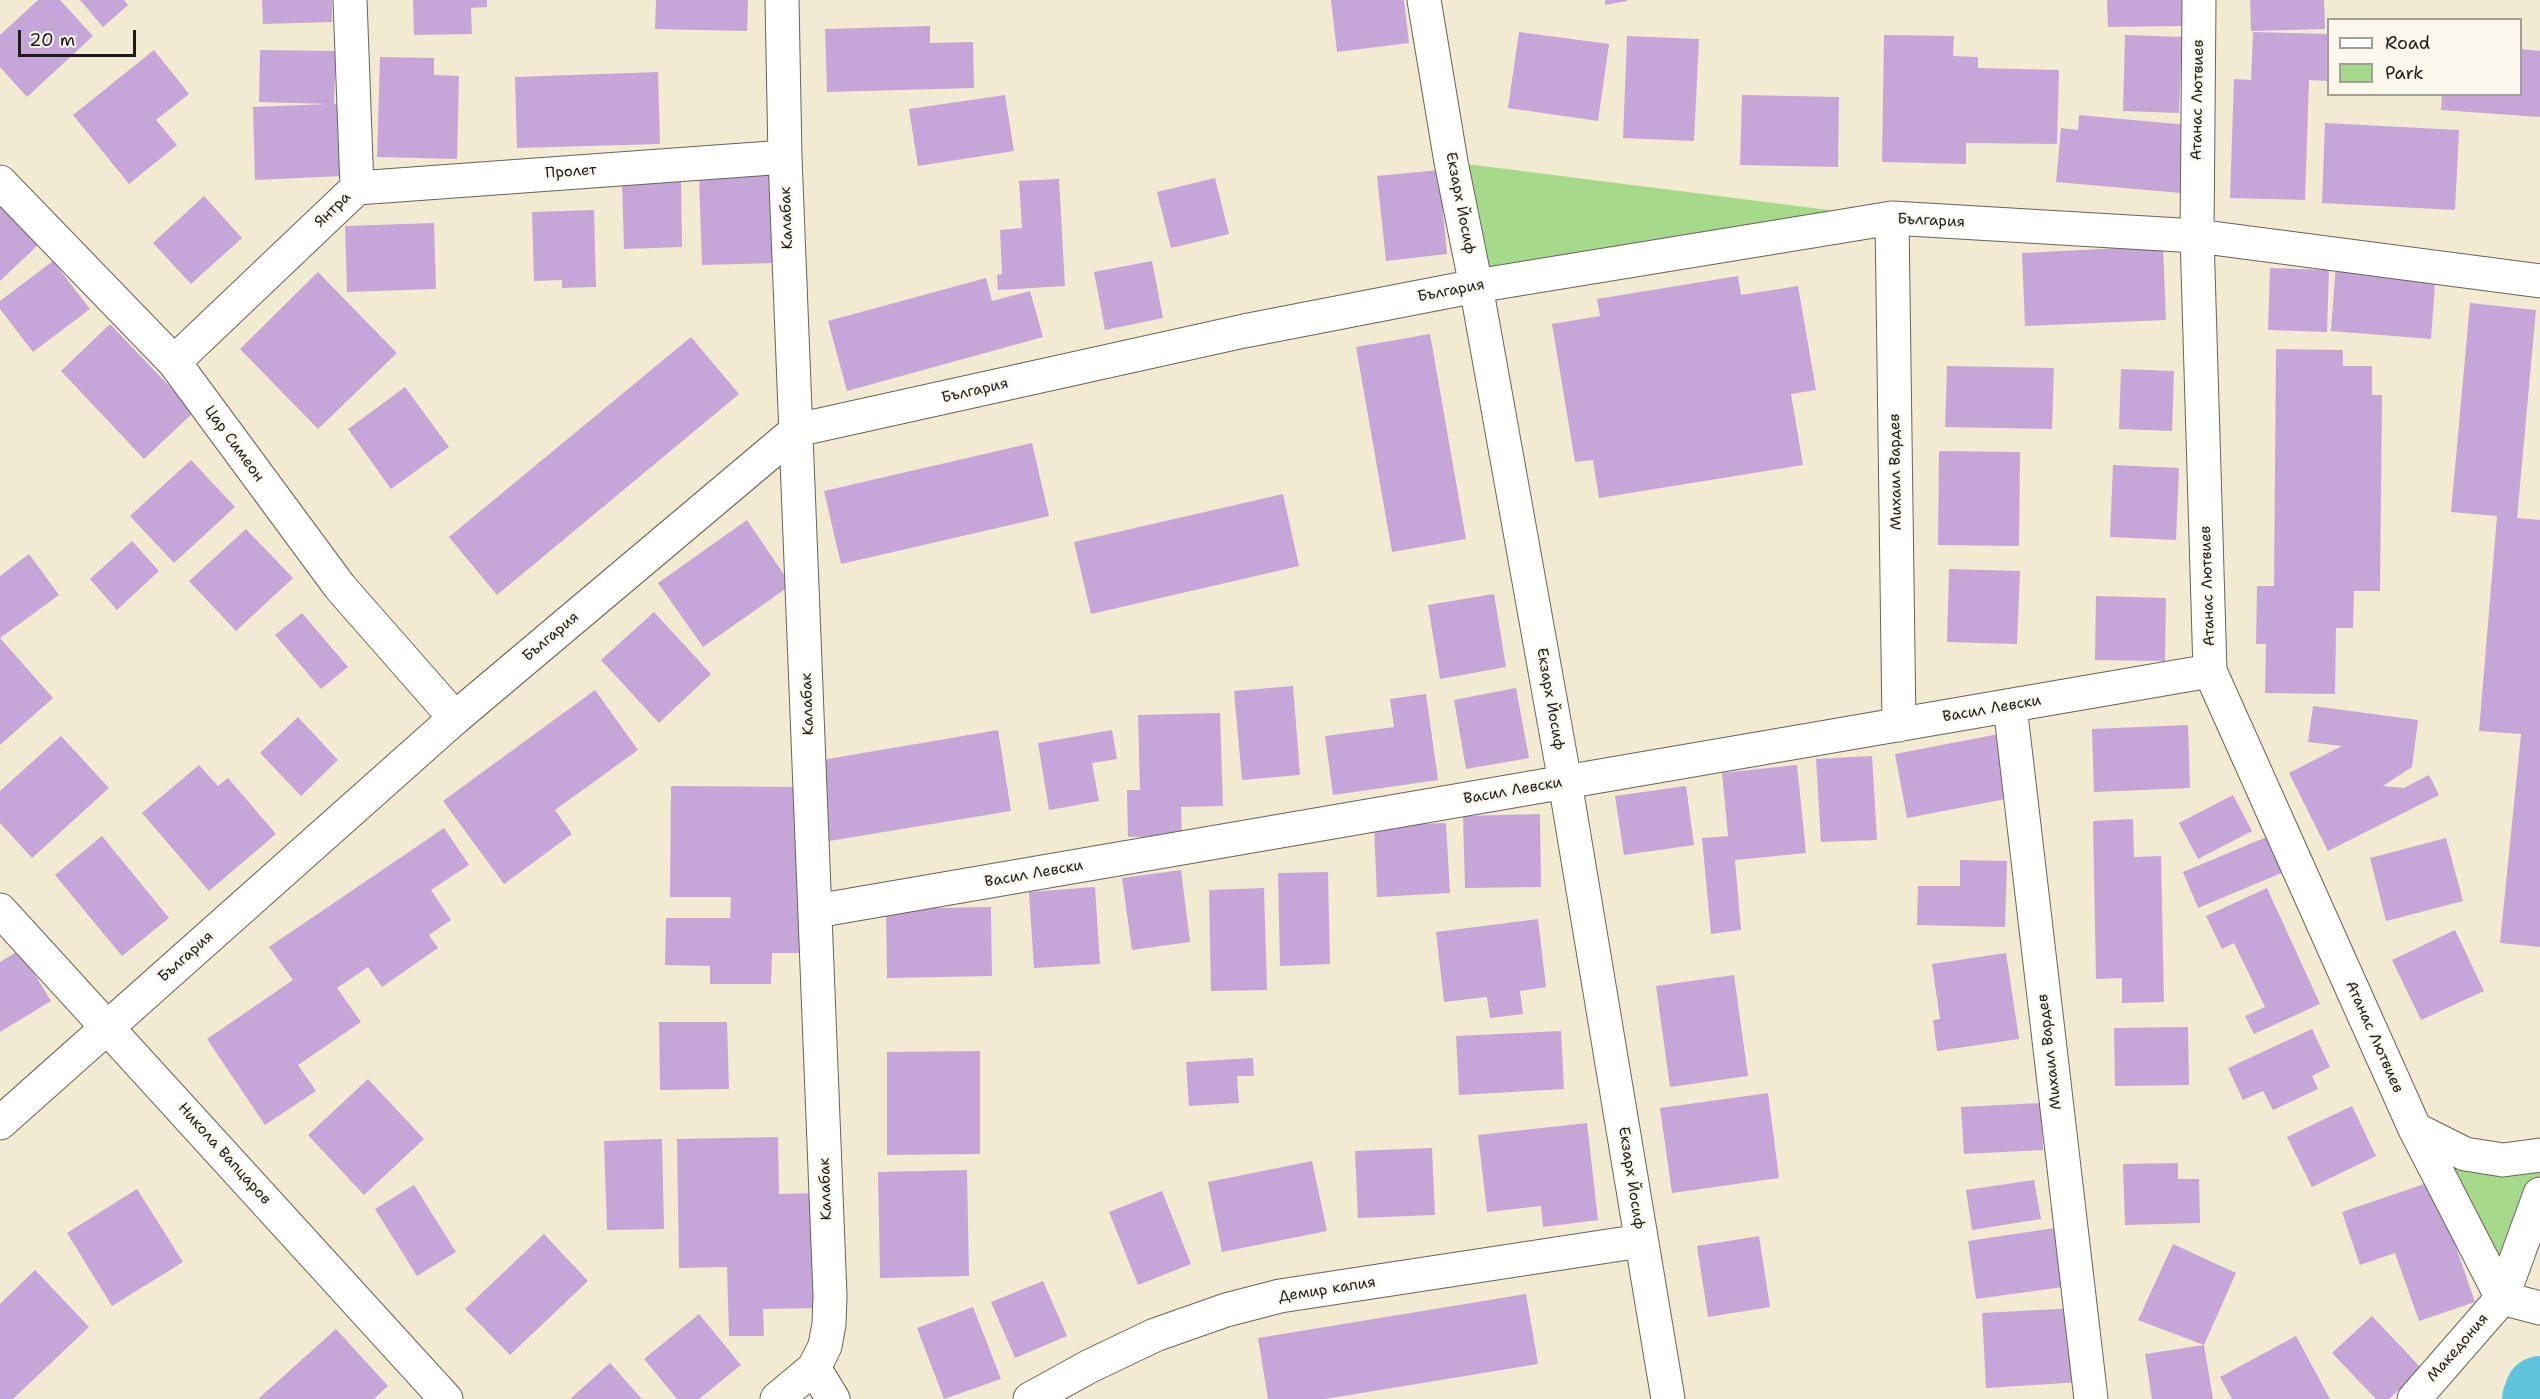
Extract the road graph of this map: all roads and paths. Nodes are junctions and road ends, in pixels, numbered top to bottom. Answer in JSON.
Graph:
{"nodes":[{"id":1,"x":350,"y":0,"type":"edge"},
{"id":2,"x":782,"y":0,"type":"edge"},
{"id":3,"x":1424,"y":0,"type":"edge"},
{"id":4,"x":2199,"y":0,"type":"edge"},
{"id":5,"x":785,"y":157,"type":"junction"},
{"id":6,"x":0,"y":182,"type":"edge"},
{"id":7,"x":357,"y":188,"type":"junction"},
{"id":8,"x":1892,"y":219,"type":"junction"},
{"id":9,"x":2197,"y":236,"type":"junction"},
{"id":10,"x":2540,"y":281,"type":"edge"},
{"id":11,"x":1476,"y":286,"type":"junction"},
{"id":12,"x":174,"y":362,"type":"junction"},
{"id":13,"x":797,"y":430,"type":"junction"},
{"id":14,"x":2210,"y":671,"type":"junction"},
{"id":15,"x":2010,"y":705,"type":"junction"},
{"id":16,"x":455,"y":718,"type":"junction"},
{"id":17,"x":1899,"y":725,"type":"junction"},
{"id":18,"x":1565,"y":782,"type":"junction"},
{"id":19,"x":0,"y":910,"type":"edge"},
{"id":20,"x":816,"y":911,"type":"junction"},
{"id":21,"x":108,"y":1026,"type":"junction"},
{"id":22,"x":0,"y":1123,"type":"edge"},
{"id":23,"x":2415,"y":1129,"type":"junction"},
{"id":24,"x":2540,"y":1155,"type":"edge"},
{"id":25,"x":2540,"y":1194,"type":"edge"},
{"id":26,"x":1641,"y":1240,"type":"junction"},
{"id":27,"x":2502,"y":1298,"type":"junction"},
{"id":28,"x":2537,"y":1307,"type":"edge"},
{"id":29,"x":814,"y":1368,"type":"junction"},
{"id":30,"x":447,"y":1399,"type":"edge"},
{"id":31,"x":777,"y":1399,"type":"edge"},
{"id":32,"x":833,"y":1399,"type":"edge"},
{"id":33,"x":1030,"y":1399,"type":"edge"},
{"id":34,"x":1668,"y":1399,"type":"edge"},
{"id":35,"x":2091,"y":1399,"type":"edge"},
{"id":36,"x":2414,"y":1399,"type":"edge"}],
"edges":[{"from":1,"to":7,"type":"street","name":"Янтра"},
{"from":2,"to":5,"type":"street","name":"Калабак"},
{"from":3,"to":11,"type":"street","name":"Екзарх Йосиф"},
{"from":4,"to":9,"type":"street","name":"Атанас Лютвиев"},
{"from":5,"to":7,"type":"street","name":"Пролет"},
{"from":5,"to":13,"type":"street","name":"Калабак"},
{"from":6,"to":12,"type":"street","name":"Цар Симеон"},
{"from":7,"to":12,"type":"street","name":"Янтра"},
{"from":8,"to":9,"type":"street","name":"България"},
{"from":8,"to":11,"type":"street","name":"България"},
{"from":8,"to":17,"type":"street","name":"Михаил Вардев"},
{"from":9,"to":10,"type":"street","name":"България"},
{"from":9,"to":14,"type":"street","name":"Атанас Лютвиев"},
{"from":11,"to":13,"type":"street","name":"България"},
{"from":11,"to":18,"type":"street","name":"Екзарх Йосиф"},
{"from":12,"to":16,"type":"street","name":"Цар Симеон"},
{"from":13,"to":16,"type":"street","name":"България"},
{"from":13,"to":20,"type":"street","name":"Калабак"},
{"from":14,"to":15,"type":"street","name":"Васил Левски"},
{"from":14,"to":23,"type":"street","name":"Атанас Лютвиев"},
{"from":15,"to":17,"type":"street","name":"Васил Левски"},
{"from":15,"to":35,"type":"street","name":"Михаил Вардев"},
{"from":16,"to":21,"type":"street","name":"България"},
{"from":17,"to":18,"type":"street","name":"Васил Левски"},
{"from":18,"to":20,"type":"street","name":"Васил Левски"},
{"from":18,"to":26,"type":"street","name":"Екзарх Йосиф"},
{"from":19,"to":21,"type":"street","name":"Никола Вапцаров"},
{"from":20,"to":29,"type":"street","name":"Калабак"},
{"from":21,"to":22,"type":"street","name":"България"},
{"from":21,"to":30,"type":"street","name":"Никола Вапцаров"},
{"from":23,"to":24,"type":"street"},
{"from":23,"to":27,"type":"street","name":"Атанас Лютвиев"},
{"from":25,"to":27,"type":"street"},
{"from":26,"to":33,"type":"street","name":"Демир капия"},
{"from":26,"to":34,"type":"street","name":"Екзарх Йосиф"},
{"from":27,"to":28,"type":"street"},
{"from":27,"to":36,"type":"street","name":"Македония"},
{"from":29,"to":31,"type":"street"},
{"from":29,"to":32,"type":"street"}]}
